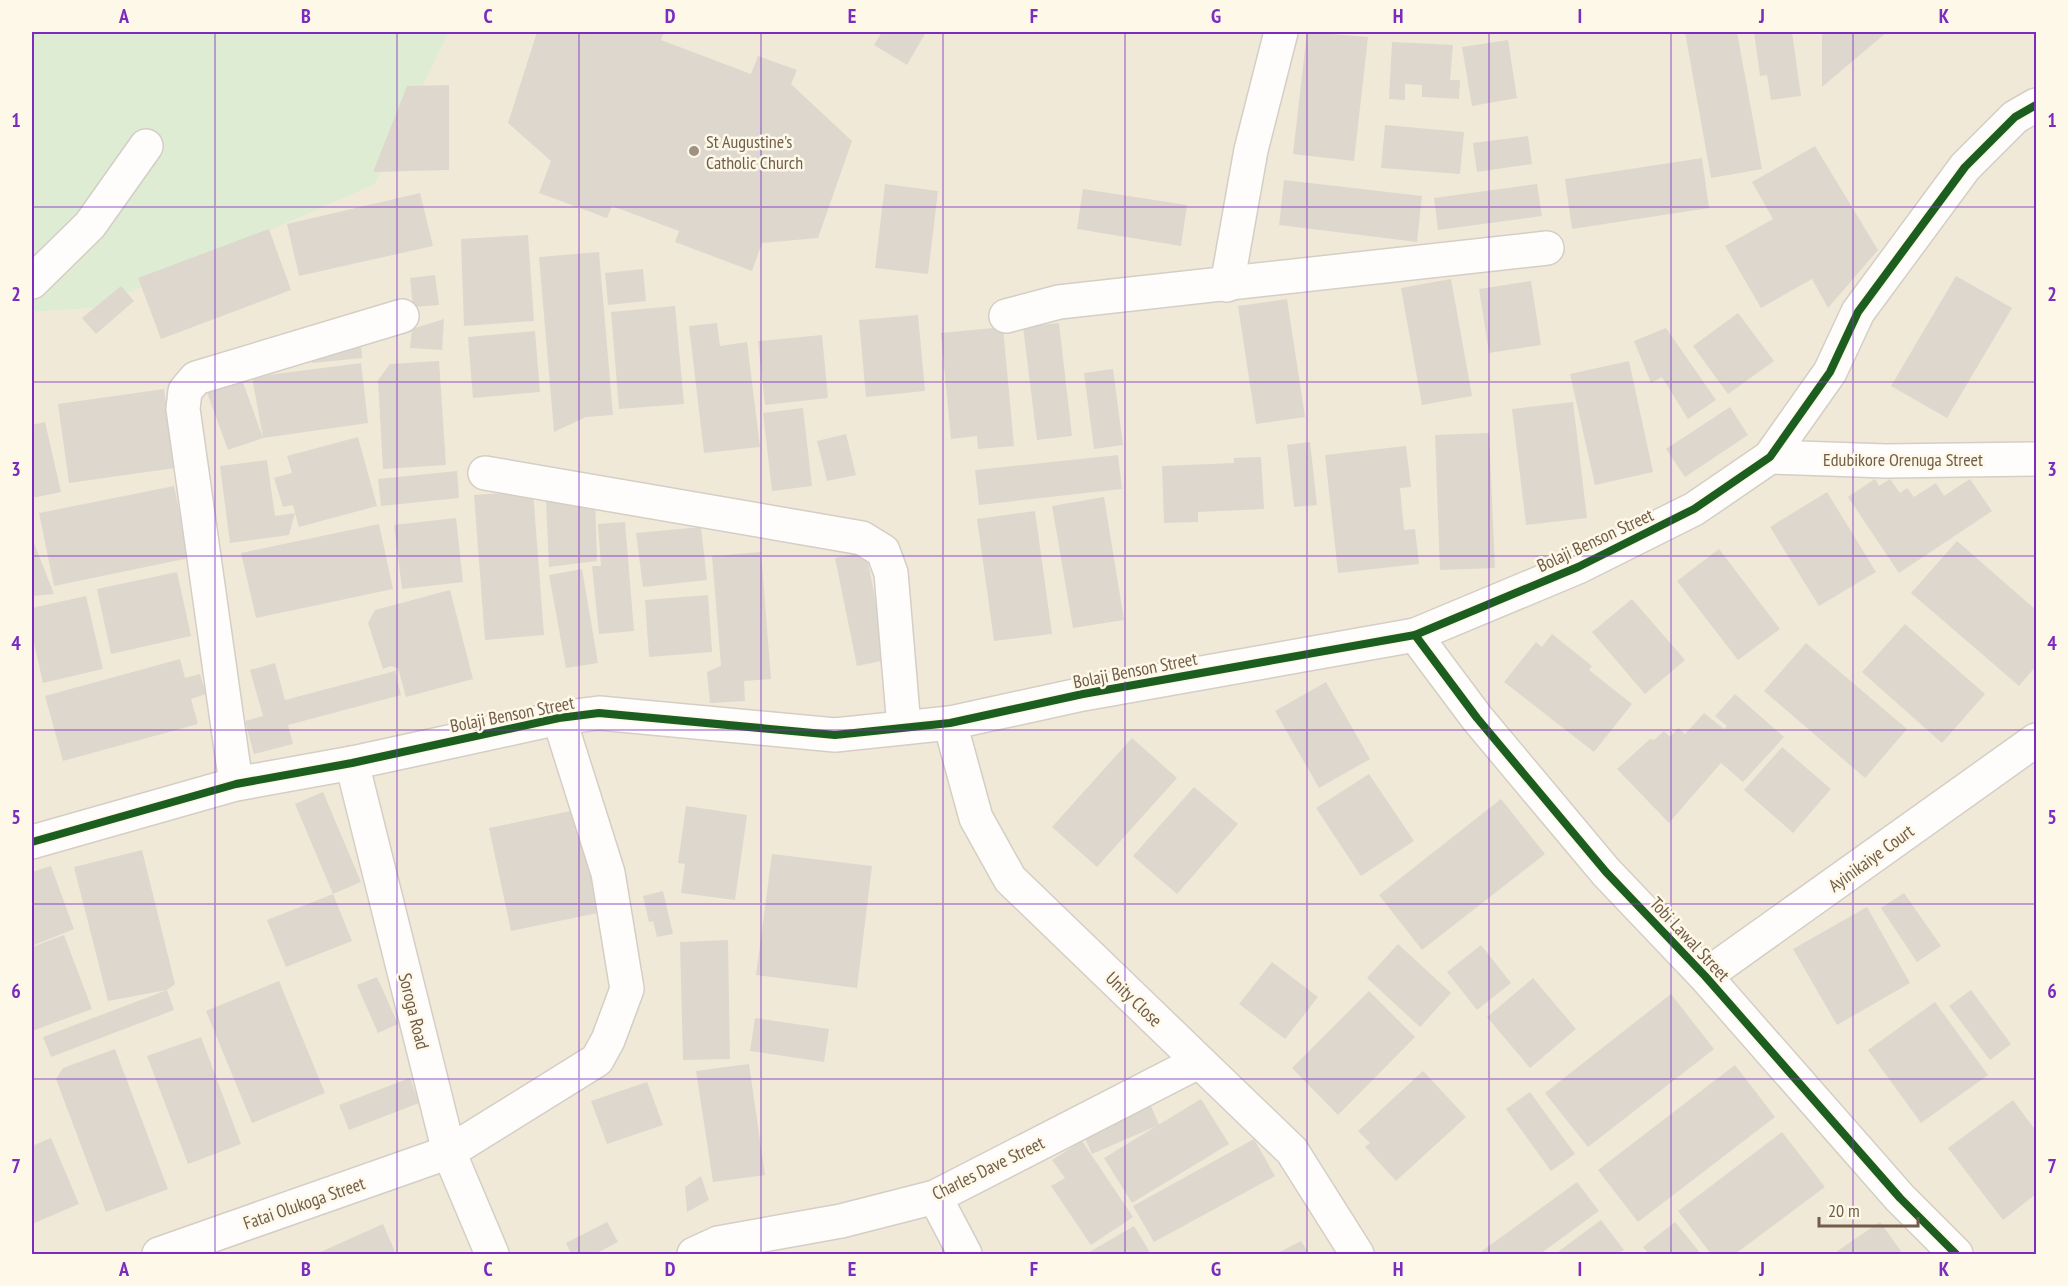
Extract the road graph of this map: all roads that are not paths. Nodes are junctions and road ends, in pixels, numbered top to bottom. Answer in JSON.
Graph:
{"nodes":[{"id":1,"x":1281,"y":32,"type":"edge"},
{"id":2,"x":2037,"y":105,"type":"edge"},
{"id":3,"x":146,"y":146,"type":"dead end"},
{"id":4,"x":1546,"y":248,"type":"dead end"},
{"id":5,"x":32,"y":282,"type":"edge"},
{"id":6,"x":1227,"y":285,"type":"junction"},
{"id":7,"x":402,"y":316,"type":"dead end"},
{"id":8,"x":1006,"y":316,"type":"dead end"},
{"id":9,"x":1770,"y":457,"type":"junction"},
{"id":10,"x":2037,"y":459,"type":"edge"},
{"id":11,"x":485,"y":473,"type":"dead end"},
{"id":12,"x":1415,"y":635,"type":"junction"},
{"id":13,"x":559,"y":718,"type":"junction"},
{"id":14,"x":950,"y":723,"type":"junction"},
{"id":15,"x":904,"y":727,"type":"junction"},
{"id":16,"x":2037,"y":740,"type":"edge"},
{"id":17,"x":352,"y":763,"type":"junction"},
{"id":18,"x":236,"y":784,"type":"junction"},
{"id":19,"x":32,"y":842,"type":"edge"},
{"id":20,"x":1705,"y":976,"type":"junction"},
{"id":21,"x":1198,"y":1062,"type":"junction"},
{"id":22,"x":449,"y":1152,"type":"junction"},
{"id":23,"x":935,"y":1197,"type":"junction"},
{"id":24,"x":159,"y":1254,"type":"edge"},
{"id":25,"x":492,"y":1254,"type":"edge"},
{"id":26,"x":694,"y":1254,"type":"edge"},
{"id":27,"x":965,"y":1254,"type":"edge"},
{"id":28,"x":1358,"y":1254,"type":"edge"},
{"id":29,"x":1956,"y":1254,"type":"edge"}],
"edges":[{"from":1,"to":6,"type":"street"},
{"from":2,"to":9,"type":"street","name":"Bolaji Benson Street"},
{"from":3,"to":5,"type":"street"},
{"from":4,"to":6,"type":"street"},
{"from":6,"to":8,"type":"street"},
{"from":7,"to":18,"type":"street"},
{"from":9,"to":10,"type":"street","name":"Edubikore Orenuga Street"},
{"from":9,"to":12,"type":"street","name":"Bolaji Benson Street"},
{"from":11,"to":15,"type":"street"},
{"from":12,"to":14,"type":"street","name":"Bolaji Benson Street"},
{"from":12,"to":20,"type":"street","name":"Tobi Lawal Street"},
{"from":13,"to":15,"type":"street","name":"Bolaji Benson Street"},
{"from":13,"to":17,"type":"street","name":"Bolaji Benson Street"},
{"from":13,"to":22,"type":"street","name":"Fatai Olukoga Street"},
{"from":14,"to":15,"type":"street","name":"Bolaji Benson Street"},
{"from":14,"to":21,"type":"street","name":"Unity Close"},
{"from":16,"to":20,"type":"street","name":"Ayinikaiye Court"},
{"from":17,"to":18,"type":"street","name":"Bolaji Benson Street"},
{"from":17,"to":22,"type":"street","name":"Soroga Road"},
{"from":18,"to":19,"type":"street","name":"Bolaji Benson Street"},
{"from":20,"to":29,"type":"street","name":"Tobi Lawal Street"},
{"from":21,"to":23,"type":"street","name":"Charles Dave Street"},
{"from":21,"to":28,"type":"street","name":"Unity Close"},
{"from":22,"to":24,"type":"street","name":"Fatai Olukoga Street"},
{"from":22,"to":25,"type":"street","name":"Soroga Road"},
{"from":23,"to":26,"type":"street","name":"Charles Dave Street"},
{"from":23,"to":27,"type":"street"}]}
